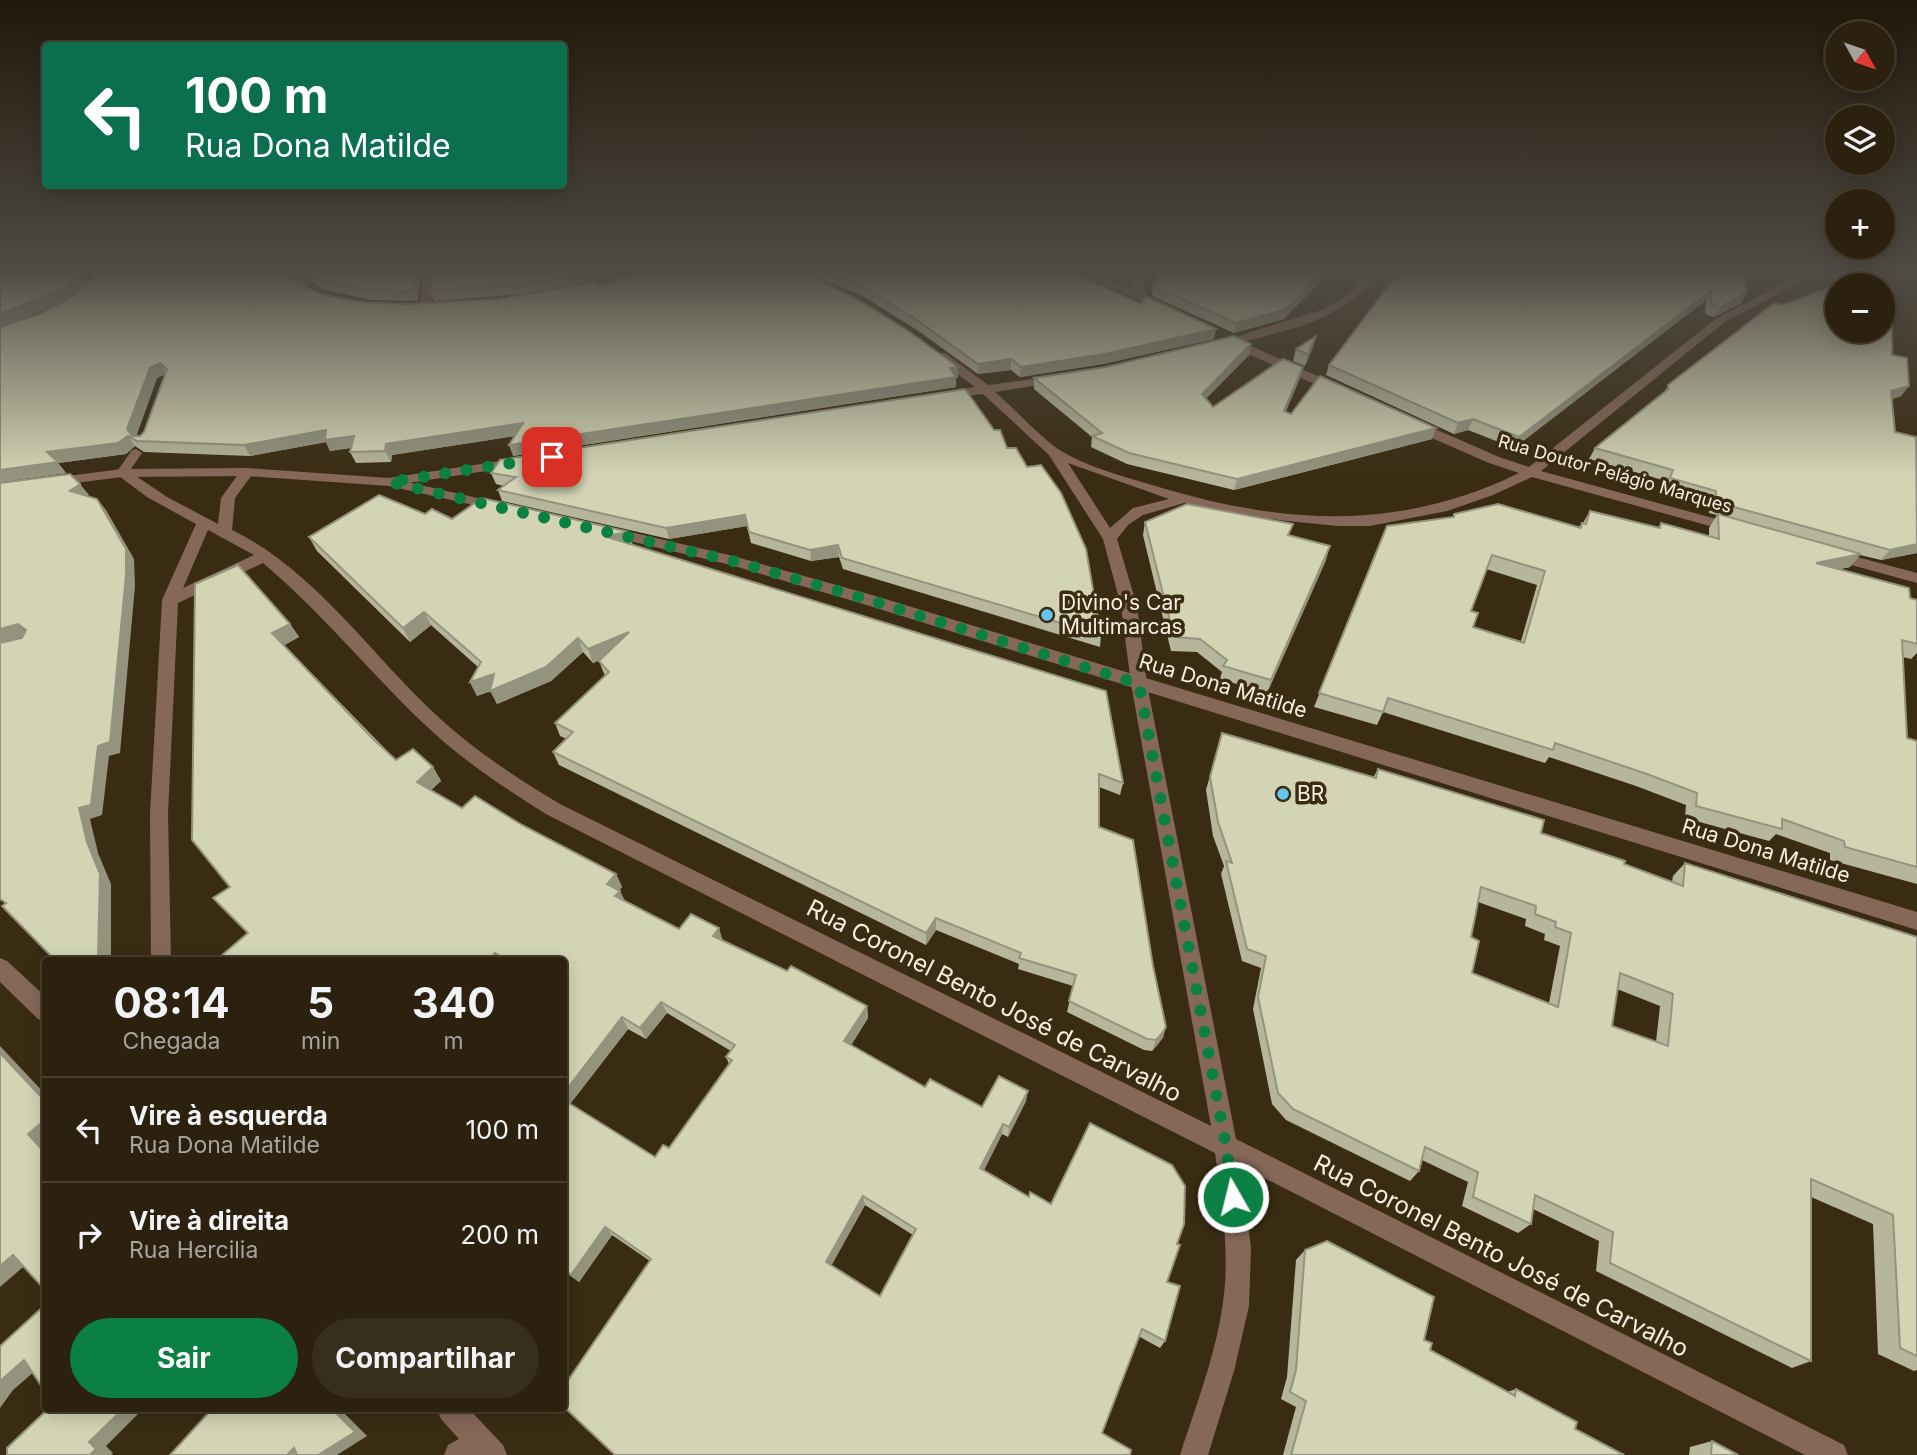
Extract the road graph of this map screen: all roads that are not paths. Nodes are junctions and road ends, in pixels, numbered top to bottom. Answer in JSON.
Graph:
{"nodes":[{"id":1,"x":1234,"y":340,"type":"edge"},
{"id":2,"x":1696,"y":340,"type":"edge"},
{"id":3,"x":1230,"y":341,"type":"junction"},
{"id":4,"x":926,"y":345,"type":"edge"},
{"id":5,"x":1206,"y":348,"type":"edge"},
{"id":6,"x":1068,"y":377,"type":"edge"},
{"id":7,"x":985,"y":389,"type":"junction"},
{"id":8,"x":1353,"y":397,"type":"edge"},
{"id":9,"x":931,"y":398,"type":"edge"},
{"id":10,"x":1402,"y":419,"type":"edge"},
{"id":11,"x":1054,"y":452,"type":"junction"},
{"id":12,"x":136,"y":453,"type":"edge"},
{"id":13,"x":538,"y":459,"type":"edge"},
{"id":14,"x":247,"y":472,"type":"junction"},
{"id":15,"x":1531,"y":472,"type":"junction"},
{"id":16,"x":122,"y":473,"type":"junction"},
{"id":17,"x":389,"y":482,"type":"junction"},
{"id":18,"x":41,"y":483,"type":"edge"},
{"id":19,"x":1188,"y":501,"type":"junction"},
{"id":20,"x":521,"y":511,"type":"edge"},
{"id":21,"x":204,"y":522,"type":"junction"},
{"id":22,"x":599,"y":529,"type":"edge"},
{"id":23,"x":225,"y":532,"type":"junction"},
{"id":24,"x":1750,"y":533,"type":"edge"},
{"id":25,"x":1110,"y":539,"type":"junction"},
{"id":26,"x":1816,"y":551,"type":"edge"},
{"id":27,"x":265,"y":556,"type":"junction"},
{"id":28,"x":1917,"y":578,"type":"edge"},
{"id":29,"x":170,"y":600,"type":"junction"},
{"id":30,"x":1139,"y":684,"type":"junction"},
{"id":31,"x":1917,"y":921,"type":"edge"},
{"id":32,"x":161,"y":957,"type":"edge"},
{"id":33,"x":0,"y":968,"type":"edge"},
{"id":34,"x":42,"y":1008,"type":"edge"},
{"id":35,"x":1226,"y":1146,"type":"junction"},
{"id":36,"x":452,"y":1412,"type":"edge"},
{"id":37,"x":477,"y":1451,"type":"edge"},
{"id":38,"x":1194,"y":1455,"type":"edge"},
{"id":39,"x":1834,"y":1455,"type":"edge"}],
"edges":[{"from":1,"to":3,"type":"street"},
{"from":2,"to":15,"type":"street"},
{"from":3,"to":5,"type":"street"},
{"from":3,"to":8,"type":"street"},
{"from":4,"to":7,"type":"street"},
{"from":6,"to":7,"type":"street"},
{"from":7,"to":9,"type":"street"},
{"from":7,"to":11,"type":"street"},
{"from":10,"to":15,"type":"street","name":"Rua Doutor Pelágio Marques"},
{"from":11,"to":19,"type":"street"},
{"from":11,"to":25,"type":"street"},
{"from":12,"to":16,"type":"lane"},
{"from":13,"to":17,"type":"street"},
{"from":14,"to":16,"type":"street"},
{"from":14,"to":17,"type":"street"},
{"from":14,"to":23,"type":"street"},
{"from":15,"to":19,"type":"street"},
{"from":15,"to":24,"type":"street","name":"Rua Doutor Pelágio Marques"},
{"from":16,"to":18,"type":"street"},
{"from":16,"to":21,"type":"street","name":"Rua Coronel Bento José de Carvalho"},
{"from":17,"to":20,"type":"street"},
{"from":19,"to":25,"type":"street"},
{"from":21,"to":23,"type":"street","name":"Rua Coronel Bento José de Carvalho"},
{"from":21,"to":29,"type":"street"},
{"from":22,"to":30,"type":"street","name":"Rua Dona Matilde"},
{"from":23,"to":27,"type":"street","name":"Rua Coronel Bento José de Carvalho"},
{"from":25,"to":30,"type":"street"},
{"from":26,"to":28,"type":"street"},
{"from":27,"to":29,"type":"street"},
{"from":27,"to":35,"type":"street","name":"Rua Coronel Bento José de Carvalho"},
{"from":29,"to":32,"type":"street"},
{"from":30,"to":31,"type":"street","name":"Rua Dona Matilde"},
{"from":30,"to":35,"type":"street"},
{"from":33,"to":34,"type":"street"},
{"from":35,"to":38,"type":"street"},
{"from":35,"to":39,"type":"street","name":"Rua Coronel Bento José de Carvalho"},
{"from":36,"to":37,"type":"street"}]}
